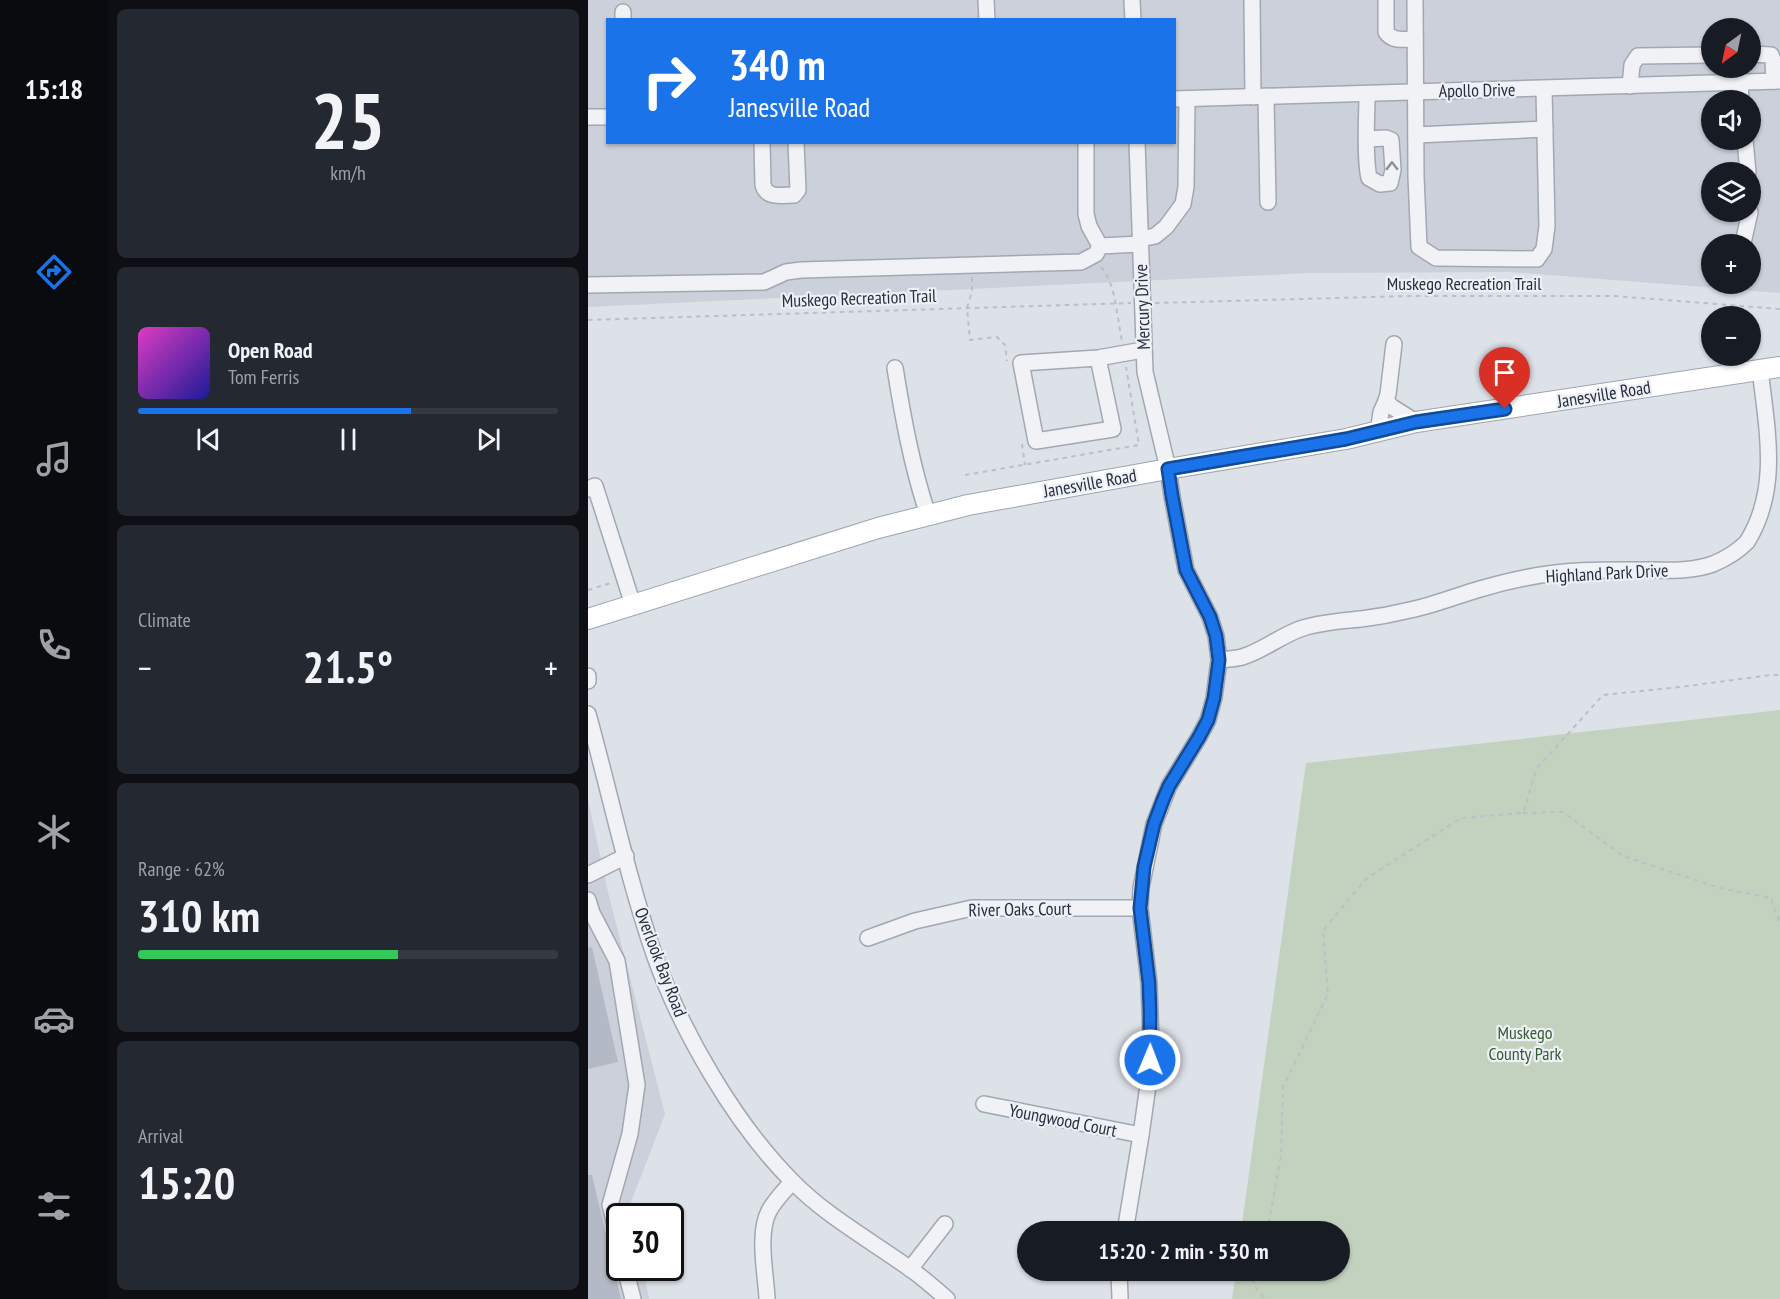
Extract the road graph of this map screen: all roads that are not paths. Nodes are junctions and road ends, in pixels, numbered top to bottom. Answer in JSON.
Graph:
{"nodes":[{"id":1,"x":986,"y":0,"type":"edge"},
{"id":2,"x":1132,"y":0,"type":"edge"},
{"id":3,"x":1252,"y":0,"type":"edge"},
{"id":4,"x":1386,"y":0,"type":"edge"},
{"id":5,"x":1415,"y":0,"type":"edge"},
{"id":6,"x":987,"y":18,"type":"edge"},
{"id":7,"x":1133,"y":18,"type":"edge"},
{"id":8,"x":1415,"y":39,"type":"junction"},
{"id":9,"x":1761,"y":54,"type":"edge"},
{"id":10,"x":1701,"y":55,"type":"edge"},
{"id":11,"x":1776,"y":56,"type":"edge"},
{"id":12,"x":1777,"y":81,"type":"edge"},
{"id":13,"x":1740,"y":82,"type":"junction"},
{"id":14,"x":1630,"y":86,"type":"junction"},
{"id":15,"x":1544,"y":89,"type":"junction"},
{"id":16,"x":1740,"y":90,"type":"edge"},
{"id":17,"x":1414,"y":92,"type":"junction"},
{"id":18,"x":1367,"y":94,"type":"junction"},
{"id":19,"x":1259,"y":97,"type":"junction"},
{"id":20,"x":1181,"y":99,"type":"edge"},
{"id":21,"x":588,"y":117,"type":"edge"},
{"id":22,"x":606,"y":117,"type":"edge"},
{"id":23,"x":1545,"y":129,"type":"junction"},
{"id":24,"x":1416,"y":135,"type":"junction"},
{"id":25,"x":1367,"y":139,"type":"dead end"},
{"id":26,"x":762,"y":144,"type":"edge"},
{"id":27,"x":796,"y":144,"type":"edge"},
{"id":28,"x":1086,"y":144,"type":"edge"},
{"id":29,"x":1137,"y":144,"type":"edge"},
{"id":30,"x":1268,"y":202,"type":"dead end"},
{"id":31,"x":1140,"y":241,"type":"junction"},
{"id":32,"x":1100,"y":246,"type":"junction"},
{"id":33,"x":588,"y":285,"type":"edge"},
{"id":34,"x":1394,"y":344,"type":"dead end"},
{"id":35,"x":1143,"y":350,"type":"junction"},
{"id":36,"x":1098,"y":358,"type":"junction"},
{"id":37,"x":895,"y":368,"type":"dead end"},
{"id":38,"x":1770,"y":368,"type":"edge"},
{"id":39,"x":1386,"y":401,"type":"junction"},
{"id":40,"x":1416,"y":422,"type":"junction"},
{"id":41,"x":1378,"y":432,"type":"junction"},
{"id":42,"x":1168,"y":469,"type":"junction"},
{"id":43,"x":588,"y":489,"type":"edge"},
{"id":44,"x":928,"y":515,"type":"junction"},
{"id":45,"x":633,"y":605,"type":"junction"},
{"id":46,"x":588,"y":619,"type":"edge"},
{"id":47,"x":1219,"y":660,"type":"junction"},
{"id":48,"x":588,"y":676,"type":"edge"},
{"id":49,"x":588,"y":681,"type":"edge"},
{"id":50,"x":588,"y":714,"type":"edge"},
{"id":51,"x":626,"y":856,"type":"junction"},
{"id":52,"x":588,"y":875,"type":"edge"},
{"id":53,"x":589,"y":904,"type":"edge"},
{"id":54,"x":1140,"y":908,"type":"junction"},
{"id":55,"x":868,"y":938,"type":"dead end"},
{"id":56,"x":984,"y":1104,"type":"dead end"},
{"id":57,"x":1141,"y":1135,"type":"junction"},
{"id":58,"x":792,"y":1182,"type":"junction"},
{"id":59,"x":611,"y":1203,"type":"edge"},
{"id":60,"x":1127,"y":1221,"type":"edge"},
{"id":61,"x":945,"y":1224,"type":"dead end"},
{"id":62,"x":910,"y":1269,"type":"junction"},
{"id":63,"x":628,"y":1281,"type":"edge"},
{"id":64,"x":1119,"y":1281,"type":"edge"},
{"id":65,"x":633,"y":1299,"type":"edge"},
{"id":66,"x":767,"y":1299,"type":"edge"},
{"id":67,"x":947,"y":1299,"type":"edge"},
{"id":68,"x":1120,"y":1299,"type":"edge"}],
"edges":[{"from":1,"to":6,"type":"street"},
{"from":2,"to":7,"type":"street"},
{"from":3,"to":19,"type":"street"},
{"from":4,"to":8,"type":"street"},
{"from":5,"to":8,"type":"street"},
{"from":8,"to":17,"type":"street"},
{"from":9,"to":11,"type":"street"},
{"from":10,"to":14,"type":"street"},
{"from":11,"to":12,"type":"street"},
{"from":12,"to":13,"type":"street","name":"Apollo Drive"},
{"from":13,"to":14,"type":"street","name":"Apollo Drive"},
{"from":13,"to":16,"type":"street"},
{"from":14,"to":15,"type":"street","name":"Apollo Drive"},
{"from":15,"to":17,"type":"street","name":"Apollo Drive"},
{"from":15,"to":23,"type":"street"},
{"from":17,"to":18,"type":"street","name":"Apollo Drive"},
{"from":17,"to":24,"type":"street"},
{"from":18,"to":19,"type":"street","name":"Apollo Drive"},
{"from":18,"to":25,"type":"street"},
{"from":19,"to":20,"type":"street","name":"Apollo Drive"},
{"from":19,"to":30,"type":"street"},
{"from":20,"to":31,"type":"street"},
{"from":21,"to":22,"type":"street"},
{"from":23,"to":24,"type":"street"},
{"from":23,"to":24,"type":"street"},
{"from":26,"to":27,"type":"street"},
{"from":28,"to":32,"type":"street"},
{"from":29,"to":31,"type":"street","name":"Mercury Drive"},
{"from":31,"to":32,"type":"street"},
{"from":31,"to":35,"type":"street","name":"Mercury Drive"},
{"from":32,"to":33,"type":"street"},
{"from":34,"to":39,"type":"street"},
{"from":35,"to":36,"type":"street"},
{"from":35,"to":42,"type":"street","name":"Mercury Drive"},
{"from":36,"to":36,"type":"street"},
{"from":37,"to":44,"type":"street"},
{"from":38,"to":40,"type":"main road","name":"Janesville Road"},
{"from":38,"to":47,"type":"street","name":"Highland Park Drive"},
{"from":39,"to":40,"type":"street"},
{"from":39,"to":41,"type":"street"},
{"from":40,"to":41,"type":"main road","name":"Janesville Road"},
{"from":41,"to":42,"type":"main road","name":"Janesville Road"},
{"from":42,"to":44,"type":"main road","name":"Janesville Road"},
{"from":42,"to":47,"type":"street","name":"Mercury Drive"},
{"from":43,"to":45,"type":"street"},
{"from":44,"to":45,"type":"main road","name":"Janesville Road"},
{"from":45,"to":46,"type":"main road","name":"Janesville Road"},
{"from":47,"to":54,"type":"street","name":"Mercury Drive"},
{"from":48,"to":49,"type":"street"},
{"from":50,"to":51,"type":"street","name":"Overlook Bay Road"},
{"from":51,"to":52,"type":"street"},
{"from":51,"to":58,"type":"street","name":"Overlook Bay Road"},
{"from":53,"to":59,"type":"street"},
{"from":54,"to":55,"type":"street","name":"River Oaks Court"},
{"from":54,"to":57,"type":"street","name":"Mercury Drive"},
{"from":56,"to":57,"type":"street","name":"Youngwood Court"},
{"from":57,"to":60,"type":"street","name":"Mercury Drive"},
{"from":58,"to":62,"type":"street","name":"Overlook Bay Road"},
{"from":58,"to":66,"type":"street"},
{"from":61,"to":62,"type":"street"},
{"from":62,"to":67,"type":"street","name":"Overlook Bay Road"},
{"from":63,"to":65,"type":"street"},
{"from":64,"to":68,"type":"street"}]}
